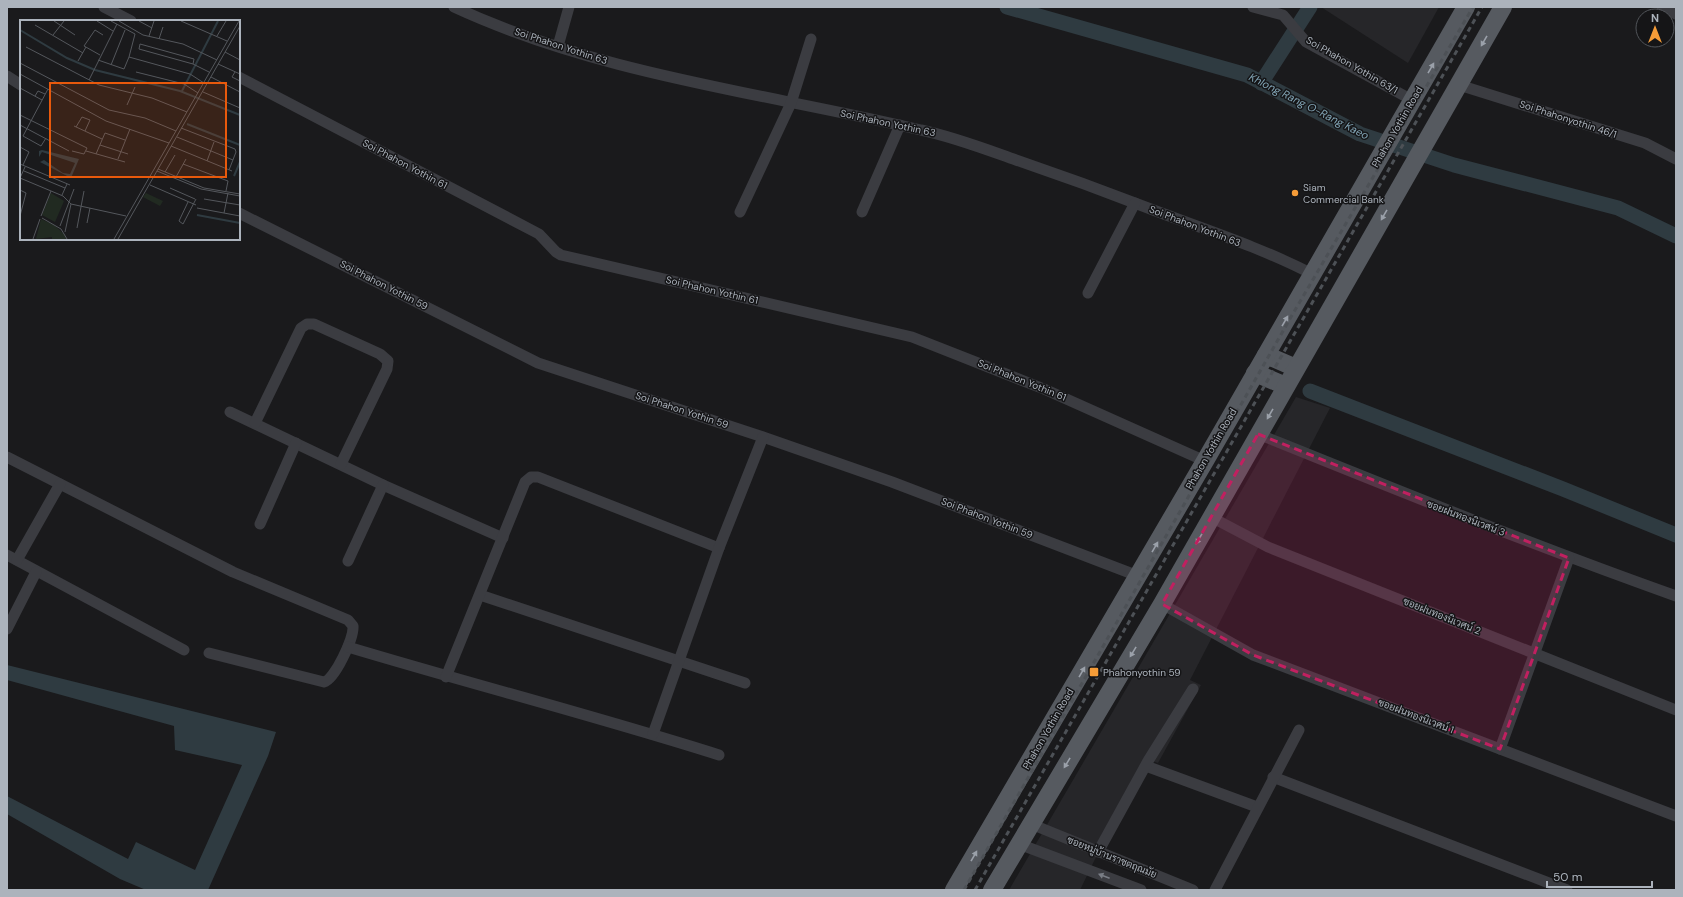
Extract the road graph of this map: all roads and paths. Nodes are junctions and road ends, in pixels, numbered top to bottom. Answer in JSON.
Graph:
{"nodes":[{"id":1,"x":104,"y":7,"type":"edge"},
{"id":2,"x":454,"y":7,"type":"edge"},
{"id":3,"x":569,"y":7,"type":"edge"},
{"id":4,"x":1253,"y":7,"type":"edge"},
{"id":5,"x":1466,"y":7,"type":"edge"},
{"id":6,"x":1503,"y":7,"type":"edge"},
{"id":7,"x":1662,"y":7,"type":"edge"},
{"id":8,"x":1676,"y":14,"type":"edge"},
{"id":9,"x":129,"y":20,"type":"edge"},
{"id":10,"x":811,"y":39,"type":"dead end"},
{"id":11,"x":558,"y":46,"type":"junction"},
{"id":12,"x":7,"y":76,"type":"edge"},
{"id":13,"x":240,"y":78,"type":"edge"},
{"id":14,"x":20,"y":84,"type":"edge"},
{"id":15,"x":1459,"y":85,"type":"junction"},
{"id":16,"x":1412,"y":100,"type":"junction"},
{"id":17,"x":791,"y":103,"type":"junction"},
{"id":18,"x":900,"y":125,"type":"junction"},
{"id":19,"x":1676,"y":159,"type":"edge"},
{"id":20,"x":1135,"y":203,"type":"junction"},
{"id":21,"x":740,"y":212,"type":"dead end"},
{"id":22,"x":862,"y":212,"type":"dead end"},
{"id":23,"x":240,"y":213,"type":"edge"},
{"id":24,"x":1312,"y":274,"type":"junction"},
{"id":25,"x":1088,"y":293,"type":"dead end"},
{"id":26,"x":1266,"y":355,"type":"junction"},
{"id":27,"x":1296,"y":368,"type":"junction"},
{"id":28,"x":1255,"y":373,"type":"junction"},
{"id":29,"x":1286,"y":386,"type":"junction"},
{"id":30,"x":230,"y":412,"type":"dead end"},
{"id":31,"x":255,"y":423,"type":"junction"},
{"id":32,"x":1258,"y":434,"type":"junction"},
{"id":33,"x":763,"y":437,"type":"junction"},
{"id":34,"x":296,"y":443,"type":"junction"},
{"id":35,"x":7,"y":457,"type":"edge"},
{"id":36,"x":1205,"y":461,"type":"junction"},
{"id":37,"x":340,"y":464,"type":"junction"},
{"id":38,"x":60,"y":484,"type":"junction"},
{"id":39,"x":383,"y":485,"type":"junction"},
{"id":40,"x":1211,"y":517,"type":"junction"},
{"id":41,"x":260,"y":524,"type":"dead end"},
{"id":42,"x":503,"y":538,"type":"junction"},
{"id":43,"x":719,"y":548,"type":"junction"},
{"id":44,"x":12,"y":558,"type":"edge"},
{"id":45,"x":1570,"y":558,"type":"junction"},
{"id":46,"x":348,"y":561,"type":"dead end"},
{"id":47,"x":36,"y":572,"type":"junction"},
{"id":48,"x":1138,"y":576,"type":"junction"},
{"id":49,"x":480,"y":595,"type":"junction"},
{"id":50,"x":1676,"y":596,"type":"edge"},
{"id":51,"x":1162,"y":604,"type":"junction"},
{"id":52,"x":7,"y":629,"type":"edge"},
{"id":53,"x":348,"y":647,"type":"junction"},
{"id":54,"x":184,"y":650,"type":"dead end"},
{"id":55,"x":1535,"y":652,"type":"junction"},
{"id":56,"x":209,"y":653,"type":"dead end"},
{"id":57,"x":680,"y":661,"type":"junction"},
{"id":58,"x":446,"y":677,"type":"junction"},
{"id":59,"x":745,"y":683,"type":"dead end"},
{"id":60,"x":1193,"y":689,"type":"dead end"},
{"id":61,"x":1676,"y":710,"type":"edge"},
{"id":62,"x":1298,"y":730,"type":"dead end"},
{"id":63,"x":653,"y":734,"type":"junction"},
{"id":64,"x":1500,"y":748,"type":"junction"},
{"id":65,"x":719,"y":755,"type":"dead end"},
{"id":66,"x":1146,"y":766,"type":"junction"},
{"id":67,"x":1273,"y":777,"type":"junction"},
{"id":68,"x":1257,"y":807,"type":"junction"},
{"id":69,"x":1676,"y":816,"type":"edge"},
{"id":70,"x":1031,"y":824,"type":"junction"},
{"id":71,"x":1019,"y":844,"type":"junction"},
{"id":72,"x":1098,"y":852,"type":"junction"},
{"id":73,"x":954,"y":890,"type":"edge"},
{"id":74,"x":992,"y":890,"type":"edge"},
{"id":75,"x":1141,"y":890,"type":"edge"},
{"id":76,"x":1193,"y":890,"type":"edge"},
{"id":77,"x":1215,"y":890,"type":"edge"},
{"id":78,"x":1567,"y":890,"type":"edge"}],
"edges":[{"from":1,"to":9,"type":"street"},
{"from":2,"to":11,"type":"street","name":"Soi Phahon Yothin 63"},
{"from":3,"to":11,"type":"street"},
{"from":4,"to":16,"type":"street","name":"Soi Phahon Yothin 63/1"},
{"from":16,"to":5,"type":"main road","name":"Phahon Yothin Road","one_way":true},
{"from":6,"to":15,"type":"main road","one_way":true},
{"from":7,"to":8,"type":"street"},
{"from":10,"to":17,"type":"street"},
{"from":11,"to":17,"type":"street","name":"Soi Phahon Yothin 63"},
{"from":12,"to":14,"type":"street"},
{"from":13,"to":36,"type":"street","name":"Soi Phahon Yothin 61"},
{"from":15,"to":19,"type":"street","name":"Soi Phahonyothin 46/1"},
{"from":15,"to":27,"type":"main road","one_way":true},
{"from":16,"to":24,"type":"main road","name":"Phahon Yothin Road"},
{"from":17,"to":18,"type":"street","name":"Soi Phahon Yothin 63"},
{"from":17,"to":21,"type":"street"},
{"from":18,"to":20,"type":"street","name":"Soi Phahon Yothin 63"},
{"from":18,"to":22,"type":"street"},
{"from":20,"to":24,"type":"street","name":"Soi Phahon Yothin 63"},
{"from":20,"to":25,"type":"street"},
{"from":23,"to":33,"type":"street","name":"Soi Phahon Yothin 59"},
{"from":26,"to":24,"type":"main road","name":"Phahon Yothin Road","one_way":true},
{"from":26,"to":27,"type":"main road"},
{"from":26,"to":28,"type":"main road","name":"Phahon Yothin Road"},
{"from":27,"to":29,"type":"main road"},
{"from":28,"to":29,"type":"main road"},
{"from":28,"to":36,"type":"main road","name":"Phahon Yothin Road"},
{"from":29,"to":32,"type":"main road","one_way":true},
{"from":30,"to":31,"type":"street"},
{"from":31,"to":34,"type":"street"},
{"from":31,"to":37,"type":"street"},
{"from":32,"to":40,"type":"main road"},
{"from":32,"to":45,"type":"street","name":"ซอยฝนทองนิเวศน์ 3"},
{"from":33,"to":43,"type":"street"},
{"from":33,"to":48,"type":"street","name":"Soi Phahon Yothin 59"},
{"from":34,"to":37,"type":"street"},
{"from":34,"to":41,"type":"street"},
{"from":35,"to":38,"type":"street"},
{"from":48,"to":36,"type":"main road","name":"Phahon Yothin Road","one_way":true},
{"from":37,"to":39,"type":"street"},
{"from":38,"to":44,"type":"street"},
{"from":38,"to":53,"type":"street"},
{"from":39,"to":42,"type":"street"},
{"from":39,"to":46,"type":"street"},
{"from":40,"to":51,"type":"main road","one_way":true},
{"from":40,"to":55,"type":"street","name":"ซอยฝนทองนิเวศน์ 2"},
{"from":42,"to":43,"type":"street"},
{"from":42,"to":49,"type":"street"},
{"from":43,"to":57,"type":"street"},
{"from":44,"to":47,"type":"street"},
{"from":45,"to":50,"type":"street","name":"ซอยฝนทองนิเวศน์ 3"},
{"from":45,"to":55,"type":"street"},
{"from":47,"to":52,"type":"street"},
{"from":47,"to":54,"type":"street"},
{"from":73,"to":48,"type":"main road","name":"Phahon Yothin Road","one_way":true},
{"from":49,"to":57,"type":"street"},
{"from":49,"to":58,"type":"street"},
{"from":51,"to":64,"type":"street","name":"ซอยฝนทองนิเวศน์ 1"},
{"from":51,"to":70,"type":"main road","one_way":true},
{"from":53,"to":56,"type":"street"},
{"from":53,"to":58,"type":"street"},
{"from":55,"to":61,"type":"street","name":"ซอยฝนทองนิเวศน์ 2"},
{"from":55,"to":64,"type":"street"},
{"from":57,"to":59,"type":"street"},
{"from":57,"to":63,"type":"street"},
{"from":58,"to":63,"type":"street"},
{"from":60,"to":66,"type":"street"},
{"from":62,"to":67,"type":"street"},
{"from":63,"to":65,"type":"street"},
{"from":64,"to":69,"type":"street","name":"ซอยฝนทองนิเวศน์ 1"},
{"from":66,"to":68,"type":"street"},
{"from":66,"to":72,"type":"street"},
{"from":67,"to":68,"type":"street"},
{"from":67,"to":78,"type":"street"},
{"from":68,"to":77,"type":"street"},
{"from":70,"to":71,"type":"main road"},
{"from":70,"to":72,"type":"street","name":"ซอยหมู่บ้านราชตฤณมัย"},
{"from":71,"to":74,"type":"main road"},
{"from":75,"to":71,"type":"street","name":"ซอยหมู่บ้านราชตฤณมัย","one_way":true},
{"from":72,"to":76,"type":"street","name":"ซอยหมู่บ้านราชตฤณมัย"}]}
